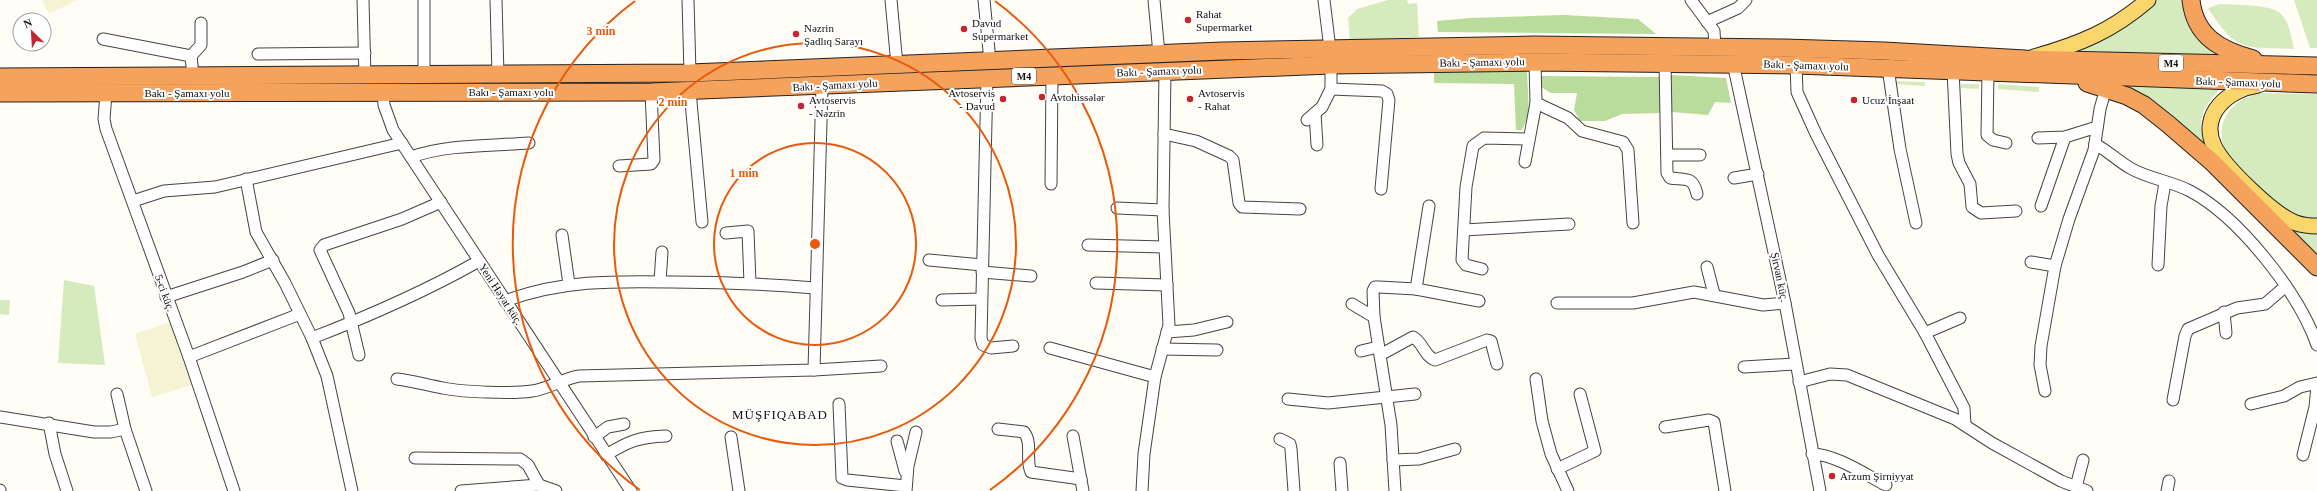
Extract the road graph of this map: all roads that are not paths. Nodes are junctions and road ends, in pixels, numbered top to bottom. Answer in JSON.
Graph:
{"nodes":[{"id":1,"x":363,"y":0,"type":"edge"},
{"id":2,"x":424,"y":0,"type":"edge"},
{"id":3,"x":496,"y":0,"type":"edge"},
{"id":4,"x":688,"y":0,"type":"edge"},
{"id":5,"x":891,"y":0,"type":"edge"},
{"id":6,"x":984,"y":0,"type":"edge"},
{"id":7,"x":1154,"y":0,"type":"edge"},
{"id":8,"x":1324,"y":0,"type":"edge"},
{"id":9,"x":1691,"y":0,"type":"edge"},
{"id":10,"x":1746,"y":0,"type":"edge"},
{"id":11,"x":2148,"y":0,"type":"edge"},
{"id":12,"x":2191,"y":0,"type":"edge"},
{"id":13,"x":1708,"y":22,"type":"junction"},
{"id":14,"x":201,"y":24,"type":"dead end"},
{"id":15,"x":103,"y":39,"type":"dead end"},
{"id":16,"x":1715,"y":47,"type":"junction"},
{"id":17,"x":365,"y":53,"type":"junction"},
{"id":18,"x":258,"y":54,"type":"dead end"},
{"id":19,"x":1159,"y":54,"type":"junction"},
{"id":20,"x":192,"y":56,"type":"junction"},
{"id":21,"x":1330,"y":57,"type":"junction"},
{"id":22,"x":2025,"y":59,"type":"junction"},
{"id":23,"x":990,"y":61,"type":"junction"},
{"id":24,"x":1535,"y":62,"type":"junction"},
{"id":25,"x":1665,"y":63,"type":"junction"},
{"id":26,"x":1733,"y":63,"type":"junction"},
{"id":27,"x":897,"y":65,"type":"junction"},
{"id":28,"x":1796,"y":65,"type":"junction"},
{"id":29,"x":2274,"y":66,"type":"junction"},
{"id":30,"x":2317,"y":66,"type":"edge"},
{"id":31,"x":1888,"y":68,"type":"junction"},
{"id":32,"x":1165,"y":70,"type":"junction"},
{"id":33,"x":1953,"y":70,"type":"junction"},
{"id":34,"x":1988,"y":72,"type":"junction"},
{"id":35,"x":690,"y":73,"type":"junction"},
{"id":36,"x":424,"y":75,"type":"junction"},
{"id":37,"x":498,"y":75,"type":"junction"},
{"id":38,"x":1052,"y":75,"type":"junction"},
{"id":39,"x":2048,"y":75,"type":"junction"},
{"id":40,"x":193,"y":76,"type":"junction"},
{"id":41,"x":365,"y":76,"type":"junction"},
{"id":42,"x":0,"y":77,"type":"edge"},
{"id":43,"x":987,"y":78,"type":"junction"},
{"id":44,"x":2277,"y":83,"type":"junction"},
{"id":45,"x":2317,"y":84,"type":"edge"},
{"id":46,"x":822,"y":86,"type":"junction"},
{"id":47,"x":2106,"y":88,"type":"junction"},
{"id":48,"x":1331,"y":89,"type":"junction"},
{"id":49,"x":690,"y":91,"type":"junction"},
{"id":50,"x":383,"y":92,"type":"junction"},
{"id":51,"x":650,"y":92,"type":"junction"},
{"id":52,"x":0,"y":93,"type":"edge"},
{"id":53,"x":106,"y":94,"type":"junction"},
{"id":54,"x":1536,"y":103,"type":"junction"},
{"id":55,"x":2097,"y":127,"type":"junction"},
{"id":56,"x":1164,"y":134,"type":"junction"},
{"id":57,"x":2065,"y":137,"type":"junction"},
{"id":58,"x":2038,"y":138,"type":"dead end"},
{"id":59,"x":1529,"y":139,"type":"junction"},
{"id":60,"x":402,"y":143,"type":"junction"},
{"id":61,"x":529,"y":143,"type":"dead end"},
{"id":62,"x":2006,"y":143,"type":"dead end"},
{"id":63,"x":2095,"y":144,"type":"junction"},
{"id":64,"x":1317,"y":145,"type":"dead end"},
{"id":65,"x":1667,"y":154,"type":"junction"},
{"id":66,"x":1700,"y":155,"type":"dead end"},
{"id":67,"x":411,"y":157,"type":"junction"},
{"id":68,"x":1525,"y":162,"type":"dead end"},
{"id":69,"x":619,"y":166,"type":"dead end"},
{"id":70,"x":1758,"y":174,"type":"junction"},
{"id":71,"x":1734,"y":178,"type":"dead end"},
{"id":72,"x":246,"y":179,"type":"junction"},
{"id":73,"x":2165,"y":182,"type":"junction"},
{"id":74,"x":1051,"y":184,"type":"dead end"},
{"id":75,"x":1381,"y":189,"type":"dead end"},
{"id":76,"x":1697,"y":194,"type":"dead end"},
{"id":77,"x":133,"y":201,"type":"junction"},
{"id":78,"x":441,"y":202,"type":"junction"},
{"id":79,"x":1429,"y":206,"type":"dead end"},
{"id":80,"x":2041,"y":206,"type":"dead end"},
{"id":81,"x":1116,"y":208,"type":"dead end"},
{"id":82,"x":1300,"y":209,"type":"dead end"},
{"id":83,"x":1163,"y":210,"type":"junction"},
{"id":84,"x":2016,"y":211,"type":"dead end"},
{"id":85,"x":702,"y":222,"type":"dead end"},
{"id":86,"x":1633,"y":223,"type":"dead end"},
{"id":87,"x":1916,"y":223,"type":"dead end"},
{"id":88,"x":1569,"y":224,"type":"dead end"},
{"id":89,"x":2317,"y":226,"type":"edge"},
{"id":90,"x":1464,"y":230,"type":"junction"},
{"id":91,"x":726,"y":233,"type":"dead end"},
{"id":92,"x":562,"y":235,"type":"dead end"},
{"id":93,"x":1088,"y":245,"type":"dead end"},
{"id":94,"x":1164,"y":247,"type":"junction"},
{"id":95,"x":662,"y":252,"type":"dead end"},
{"id":96,"x":273,"y":260,"type":"junction"},
{"id":97,"x":929,"y":260,"type":"dead end"},
{"id":98,"x":479,"y":261,"type":"junction"},
{"id":99,"x":2031,"y":262,"type":"dead end"},
{"id":100,"x":2158,"y":265,"type":"dead end"},
{"id":101,"x":2055,"y":266,"type":"junction"},
{"id":102,"x":1707,"y":267,"type":"dead end"},
{"id":103,"x":2317,"y":267,"type":"edge"},
{"id":104,"x":982,"y":268,"type":"junction"},
{"id":105,"x":1482,"y":269,"type":"dead end"},
{"id":106,"x":1031,"y":276,"type":"dead end"},
{"id":107,"x":660,"y":282,"type":"junction"},
{"id":108,"x":750,"y":283,"type":"junction"},
{"id":109,"x":1096,"y":283,"type":"dead end"},
{"id":110,"x":569,"y":284,"type":"junction"},
{"id":111,"x":1167,"y":285,"type":"junction"},
{"id":112,"x":2286,"y":286,"type":"junction"},
{"id":113,"x":815,"y":288,"type":"junction"},
{"id":114,"x":1416,"y":289,"type":"junction"},
{"id":115,"x":1714,"y":294,"type":"junction"},
{"id":116,"x":166,"y":297,"type":"junction"},
{"id":117,"x":981,"y":298,"type":"junction"},
{"id":118,"x":942,"y":300,"type":"dead end"},
{"id":119,"x":505,"y":301,"type":"junction"},
{"id":120,"x":1479,"y":301,"type":"dead end"},
{"id":121,"x":1557,"y":303,"type":"dead end"},
{"id":122,"x":1786,"y":303,"type":"junction"},
{"id":123,"x":1352,"y":304,"type":"dead end"},
{"id":124,"x":2224,"y":312,"type":"junction"},
{"id":125,"x":300,"y":314,"type":"junction"},
{"id":126,"x":1374,"y":317,"type":"junction"},
{"id":127,"x":1960,"y":318,"type":"dead end"},
{"id":128,"x":1227,"y":322,"type":"dead end"},
{"id":129,"x":351,"y":323,"type":"junction"},
{"id":130,"x":1167,"y":332,"type":"junction"},
{"id":131,"x":1926,"y":333,"type":"junction"},
{"id":132,"x":2226,"y":333,"type":"dead end"},
{"id":133,"x":312,"y":338,"type":"junction"},
{"id":134,"x":2317,"y":345,"type":"edge"},
{"id":135,"x":1014,"y":346,"type":"dead end"},
{"id":136,"x":1050,"y":348,"type":"dead end"},
{"id":137,"x":1162,"y":349,"type":"junction"},
{"id":138,"x":1217,"y":350,"type":"dead end"},
{"id":139,"x":1361,"y":351,"type":"dead end"},
{"id":140,"x":1379,"y":351,"type":"junction"},
{"id":141,"x":358,"y":355,"type":"dead end"},
{"id":142,"x":189,"y":357,"type":"junction"},
{"id":143,"x":1497,"y":364,"type":"dead end"},
{"id":144,"x":1795,"y":364,"type":"junction"},
{"id":145,"x":881,"y":366,"type":"dead end"},
{"id":146,"x":1744,"y":367,"type":"dead end"},
{"id":147,"x":814,"y":370,"type":"junction"},
{"id":148,"x":1155,"y":377,"type":"junction"},
{"id":149,"x":397,"y":379,"type":"dead end"},
{"id":150,"x":1536,"y":380,"type":"dead end"},
{"id":151,"x":558,"y":382,"type":"junction"},
{"id":152,"x":1799,"y":382,"type":"junction"},
{"id":153,"x":2317,"y":382,"type":"edge"},
{"id":154,"x":2317,"y":386,"type":"edge"},
{"id":155,"x":2045,"y":391,"type":"dead end"},
{"id":156,"x":117,"y":394,"type":"dead end"},
{"id":157,"x":1416,"y":394,"type":"dead end"},
{"id":158,"x":1580,"y":394,"type":"dead end"},
{"id":159,"x":1388,"y":398,"type":"junction"},
{"id":160,"x":1288,"y":399,"type":"dead end"},
{"id":161,"x":2173,"y":400,"type":"dead end"},
{"id":162,"x":839,"y":404,"type":"dead end"},
{"id":163,"x":2251,"y":404,"type":"dead end"},
{"id":164,"x":0,"y":417,"type":"edge"},
{"id":165,"x":49,"y":423,"type":"junction"},
{"id":166,"x":624,"y":424,"type":"dead end"},
{"id":167,"x":1965,"y":425,"type":"junction"},
{"id":168,"x":1665,"y":427,"type":"dead end"},
{"id":169,"x":125,"y":428,"type":"junction"},
{"id":170,"x":998,"y":429,"type":"dead end"},
{"id":171,"x":916,"y":432,"type":"dead end"},
{"id":172,"x":666,"y":436,"type":"dead end"},
{"id":173,"x":1074,"y":436,"type":"dead end"},
{"id":174,"x":594,"y":437,"type":"junction"},
{"id":175,"x":731,"y":437,"type":"dead end"},
{"id":176,"x":1280,"y":439,"type":"dead end"},
{"id":177,"x":897,"y":441,"type":"dead end"},
{"id":178,"x":1456,"y":450,"type":"dead end"},
{"id":179,"x":606,"y":454,"type":"junction"},
{"id":180,"x":1812,"y":454,"type":"junction"},
{"id":181,"x":2303,"y":454,"type":"dead end"},
{"id":182,"x":414,"y":458,"type":"dead end"},
{"id":183,"x":1393,"y":460,"type":"junction"},
{"id":184,"x":2083,"y":460,"type":"dead end"},
{"id":185,"x":1340,"y":463,"type":"dead end"},
{"id":186,"x":1557,"y":469,"type":"junction"},
{"id":187,"x":906,"y":473,"type":"junction"},
{"id":188,"x":1081,"y":479,"type":"junction"},
{"id":189,"x":1886,"y":484,"type":"dead end"},
{"id":190,"x":539,"y":485,"type":"junction"},
{"id":191,"x":2076,"y":487,"type":"junction"},
{"id":192,"x":906,"y":489,"type":"edge"},
{"id":193,"x":67,"y":491,"type":"edge"},
{"id":194,"x":146,"y":491,"type":"edge"},
{"id":195,"x":234,"y":491,"type":"edge"},
{"id":196,"x":352,"y":491,"type":"edge"},
{"id":197,"x":461,"y":491,"type":"edge"},
{"id":198,"x":556,"y":491,"type":"edge"},
{"id":199,"x":631,"y":491,"type":"edge"},
{"id":200,"x":739,"y":491,"type":"edge"},
{"id":201,"x":1083,"y":491,"type":"edge"},
{"id":202,"x":1142,"y":491,"type":"edge"},
{"id":203,"x":1294,"y":491,"type":"edge"},
{"id":204,"x":1342,"y":491,"type":"edge"},
{"id":205,"x":1395,"y":491,"type":"edge"},
{"id":206,"x":1568,"y":491,"type":"edge"},
{"id":207,"x":1725,"y":491,"type":"edge"},
{"id":208,"x":1820,"y":491,"type":"edge"},
{"id":209,"x":2087,"y":491,"type":"edge"}],
"edges":[{"from":1,"to":17,"type":"street"},
{"from":2,"to":36,"type":"street"},
{"from":3,"to":37,"type":"street"},
{"from":4,"to":35,"type":"street"},
{"from":5,"to":27,"type":"street"},
{"from":6,"to":23,"type":"street"},
{"from":7,"to":19,"type":"street"},
{"from":8,"to":21,"type":"street"},
{"from":9,"to":13,"type":"street"},
{"from":10,"to":13,"type":"street"},
{"from":11,"to":22,"type":"main road"},
{"from":12,"to":29,"type":"highway"},
{"from":13,"to":16,"type":"street"},
{"from":14,"to":20,"type":"street"},
{"from":15,"to":20,"type":"street"},
{"from":16,"to":21,"type":"highway","name":"Bakı - Şamaxı yolu","number":"M4"},
{"from":16,"to":22,"type":"highway","name":"Bakı - Şamaxı yolu","number":"M4"},
{"from":17,"to":18,"type":"street"},
{"from":17,"to":41,"type":"street"},
{"from":19,"to":21,"type":"highway","name":"Bakı - Şamaxı yolu","number":"M4"},
{"from":19,"to":23,"type":"highway","name":"Bakı - Şamaxı yolu","number":"M4"},
{"from":20,"to":40,"type":"street"},
{"from":21,"to":24,"type":"highway","name":"Bakı - Şamaxı yolu","number":"M4"},
{"from":21,"to":32,"type":"highway","name":"Bakı - Şamaxı yolu","number":"M4"},
{"from":21,"to":48,"type":"street"},
{"from":22,"to":29,"type":"highway","name":"Bakı - Şamaxı yolu","number":"M4"},
{"from":23,"to":27,"type":"highway","name":"Bakı - Şamaxı yolu","number":"M4"},
{"from":24,"to":25,"type":"highway","name":"Bakı - Şamaxı yolu","number":"M4"},
{"from":24,"to":54,"type":"street"},
{"from":25,"to":26,"type":"highway","name":"Bakı - Şamaxı yolu","number":"M4"},
{"from":25,"to":65,"type":"street"},
{"from":26,"to":28,"type":"highway","name":"Bakı - Şamaxı yolu","number":"M4"},
{"from":26,"to":70,"type":"street","name":"Şirvan küç."},
{"from":27,"to":35,"type":"highway","name":"Bakı - Şamaxı yolu","number":"M4"},
{"from":28,"to":31,"type":"highway","name":"Bakı - Şamaxı yolu","number":"M4"},
{"from":28,"to":131,"type":"street"},
{"from":29,"to":30,"type":"highway","name":"Bakı - Şamaxı yolu","number":"M4"},
{"from":31,"to":33,"type":"highway","name":"Bakı - Şamaxı yolu","number":"M4"},
{"from":31,"to":87,"type":"street"},
{"from":32,"to":38,"type":"highway","name":"Bakı - Şamaxı yolu","number":"M4"},
{"from":32,"to":56,"type":"street"},
{"from":33,"to":34,"type":"highway","name":"Bakı - Şamaxı yolu","number":"M4"},
{"from":33,"to":84,"type":"street"},
{"from":34,"to":39,"type":"highway","name":"Bakı - Şamaxı yolu","number":"M4"},
{"from":34,"to":62,"type":"street"},
{"from":35,"to":37,"type":"highway","name":"Bakı - Şamaxı yolu","number":"M4"},
{"from":36,"to":37,"type":"highway","name":"Bakı - Şamaxı yolu","number":"M4"},
{"from":36,"to":41,"type":"highway","name":"Bakı - Şamaxı yolu","number":"M4"},
{"from":38,"to":43,"type":"highway","name":"Bakı - Şamaxı yolu","number":"M4"},
{"from":38,"to":74,"type":"street"},
{"from":39,"to":44,"type":"highway","name":"Bakı - Şamaxı yolu","number":"M4"},
{"from":39,"to":47,"type":"highway"},
{"from":40,"to":41,"type":"highway","name":"Bakı - Şamaxı yolu","number":"M4"},
{"from":40,"to":42,"type":"highway","name":"Bakı - Şamaxı yolu","number":"M4"},
{"from":43,"to":46,"type":"highway","name":"Bakı - Şamaxı yolu","number":"M4"},
{"from":43,"to":104,"type":"street"},
{"from":44,"to":45,"type":"highway","name":"Bakı - Şamaxı yolu","number":"M4"},
{"from":44,"to":89,"type":"main road"},
{"from":46,"to":49,"type":"highway","name":"Bakı - Şamaxı yolu","number":"M4"},
{"from":46,"to":113,"type":"street"},
{"from":47,"to":55,"type":"street"},
{"from":47,"to":103,"type":"highway"},
{"from":48,"to":64,"type":"street"},
{"from":48,"to":75,"type":"street"},
{"from":49,"to":51,"type":"highway","name":"Bakı - Şamaxı yolu","number":"M4"},
{"from":49,"to":85,"type":"street"},
{"from":50,"to":51,"type":"highway","name":"Bakı - Şamaxı yolu","number":"M4"},
{"from":50,"to":53,"type":"highway","name":"Bakı - Şamaxı yolu","number":"M4"},
{"from":50,"to":60,"type":"street","name":"Yeni Həyat küç."},
{"from":51,"to":69,"type":"street"},
{"from":52,"to":53,"type":"highway","name":"Bakı - Şamaxı yolu","number":"M4"},
{"from":53,"to":77,"type":"street","name":"5-ci küç."},
{"from":54,"to":59,"type":"street"},
{"from":54,"to":86,"type":"street"},
{"from":55,"to":57,"type":"street"},
{"from":55,"to":63,"type":"street"},
{"from":56,"to":82,"type":"street"},
{"from":56,"to":83,"type":"street"},
{"from":57,"to":58,"type":"street"},
{"from":57,"to":80,"type":"street"},
{"from":59,"to":68,"type":"street"},
{"from":59,"to":90,"type":"street"},
{"from":60,"to":67,"type":"street","name":"Yeni Həyat küç."},
{"from":60,"to":72,"type":"street"},
{"from":61,"to":67,"type":"street"},
{"from":63,"to":73,"type":"street"},
{"from":63,"to":101,"type":"street"},
{"from":65,"to":66,"type":"street"},
{"from":65,"to":76,"type":"street"},
{"from":67,"to":78,"type":"street","name":"Yeni Həyat küç."},
{"from":70,"to":71,"type":"street"},
{"from":70,"to":122,"type":"street","name":"Şirvan küç."},
{"from":72,"to":77,"type":"street"},
{"from":72,"to":96,"type":"street"},
{"from":73,"to":100,"type":"street"},
{"from":73,"to":112,"type":"street"},
{"from":77,"to":116,"type":"street","name":"5-ci küç."},
{"from":78,"to":98,"type":"street","name":"Yeni Həyat küç."},
{"from":78,"to":129,"type":"street"},
{"from":79,"to":114,"type":"street"},
{"from":81,"to":83,"type":"street"},
{"from":83,"to":94,"type":"street"},
{"from":88,"to":90,"type":"street"},
{"from":90,"to":105,"type":"street"},
{"from":91,"to":108,"type":"street"},
{"from":92,"to":110,"type":"street"},
{"from":93,"to":94,"type":"street"},
{"from":94,"to":111,"type":"street"},
{"from":95,"to":107,"type":"street"},
{"from":96,"to":116,"type":"street"},
{"from":96,"to":125,"type":"street"},
{"from":97,"to":104,"type":"street"},
{"from":98,"to":119,"type":"street","name":"Yeni Həyat küç."},
{"from":98,"to":129,"type":"street"},
{"from":99,"to":101,"type":"street"},
{"from":101,"to":155,"type":"street"},
{"from":102,"to":115,"type":"street"},
{"from":104,"to":106,"type":"street"},
{"from":104,"to":117,"type":"street"},
{"from":107,"to":108,"type":"street"},
{"from":107,"to":110,"type":"street"},
{"from":108,"to":113,"type":"street"},
{"from":109,"to":111,"type":"street"},
{"from":110,"to":119,"type":"street"},
{"from":111,"to":130,"type":"street"},
{"from":112,"to":124,"type":"street"},
{"from":112,"to":134,"type":"street"},
{"from":113,"to":147,"type":"street"},
{"from":114,"to":120,"type":"street"},
{"from":114,"to":126,"type":"street"},
{"from":115,"to":121,"type":"street"},
{"from":115,"to":122,"type":"street"},
{"from":116,"to":142,"type":"street","name":"5-ci küç."},
{"from":117,"to":118,"type":"street"},
{"from":117,"to":135,"type":"street"},
{"from":119,"to":151,"type":"street","name":"Yeni Həyat küç."},
{"from":122,"to":144,"type":"street","name":"Şirvan küç."},
{"from":123,"to":126,"type":"street"},
{"from":124,"to":132,"type":"street"},
{"from":124,"to":161,"type":"street"},
{"from":125,"to":133,"type":"street"},
{"from":125,"to":142,"type":"street"},
{"from":126,"to":140,"type":"street"},
{"from":127,"to":131,"type":"street"},
{"from":128,"to":130,"type":"street"},
{"from":129,"to":133,"type":"street"},
{"from":129,"to":141,"type":"street"},
{"from":130,"to":137,"type":"street"},
{"from":131,"to":167,"type":"street"},
{"from":133,"to":196,"type":"street"},
{"from":136,"to":148,"type":"street"},
{"from":137,"to":138,"type":"street"},
{"from":137,"to":148,"type":"street"},
{"from":139,"to":140,"type":"street"},
{"from":140,"to":143,"type":"street"},
{"from":140,"to":159,"type":"street"},
{"from":142,"to":195,"type":"street","name":"5-ci küç."},
{"from":144,"to":146,"type":"street"},
{"from":144,"to":152,"type":"street","name":"Şirvan küç."},
{"from":145,"to":147,"type":"street"},
{"from":147,"to":151,"type":"street"},
{"from":148,"to":202,"type":"street"},
{"from":149,"to":151,"type":"street"},
{"from":150,"to":186,"type":"street"},
{"from":151,"to":174,"type":"street","name":"Yeni Həyat küç."},
{"from":152,"to":167,"type":"street"},
{"from":152,"to":180,"type":"street","name":"Şirvan küç."},
{"from":153,"to":163,"type":"street"},
{"from":154,"to":181,"type":"street"},
{"from":156,"to":169,"type":"street"},
{"from":157,"to":159,"type":"street"},
{"from":158,"to":186,"type":"street"},
{"from":159,"to":160,"type":"street"},
{"from":159,"to":183,"type":"street"},
{"from":162,"to":192,"type":"street"},
{"from":164,"to":165,"type":"street"},
{"from":165,"to":169,"type":"street"},
{"from":165,"to":193,"type":"street"},
{"from":166,"to":174,"type":"street"},
{"from":167,"to":191,"type":"street"},
{"from":168,"to":207,"type":"street"},
{"from":169,"to":194,"type":"street"},
{"from":170,"to":188,"type":"street"},
{"from":171,"to":187,"type":"street"},
{"from":172,"to":179,"type":"street"},
{"from":173,"to":188,"type":"street"},
{"from":174,"to":179,"type":"street","name":"Yeni Həyat küç."},
{"from":175,"to":200,"type":"street"},
{"from":176,"to":203,"type":"street"},
{"from":177,"to":187,"type":"street"},
{"from":178,"to":183,"type":"street"},
{"from":179,"to":199,"type":"street","name":"Yeni Həyat küç."},
{"from":180,"to":189,"type":"street"},
{"from":180,"to":208,"type":"street","name":"Şirvan küç."},
{"from":182,"to":190,"type":"street"},
{"from":183,"to":205,"type":"street"},
{"from":184,"to":191,"type":"street"},
{"from":185,"to":204,"type":"street"},
{"from":186,"to":206,"type":"street"},
{"from":187,"to":192,"type":"street"},
{"from":188,"to":201,"type":"street"},
{"from":190,"to":197,"type":"street"},
{"from":190,"to":198,"type":"street"},
{"from":191,"to":209,"type":"street"}]}
